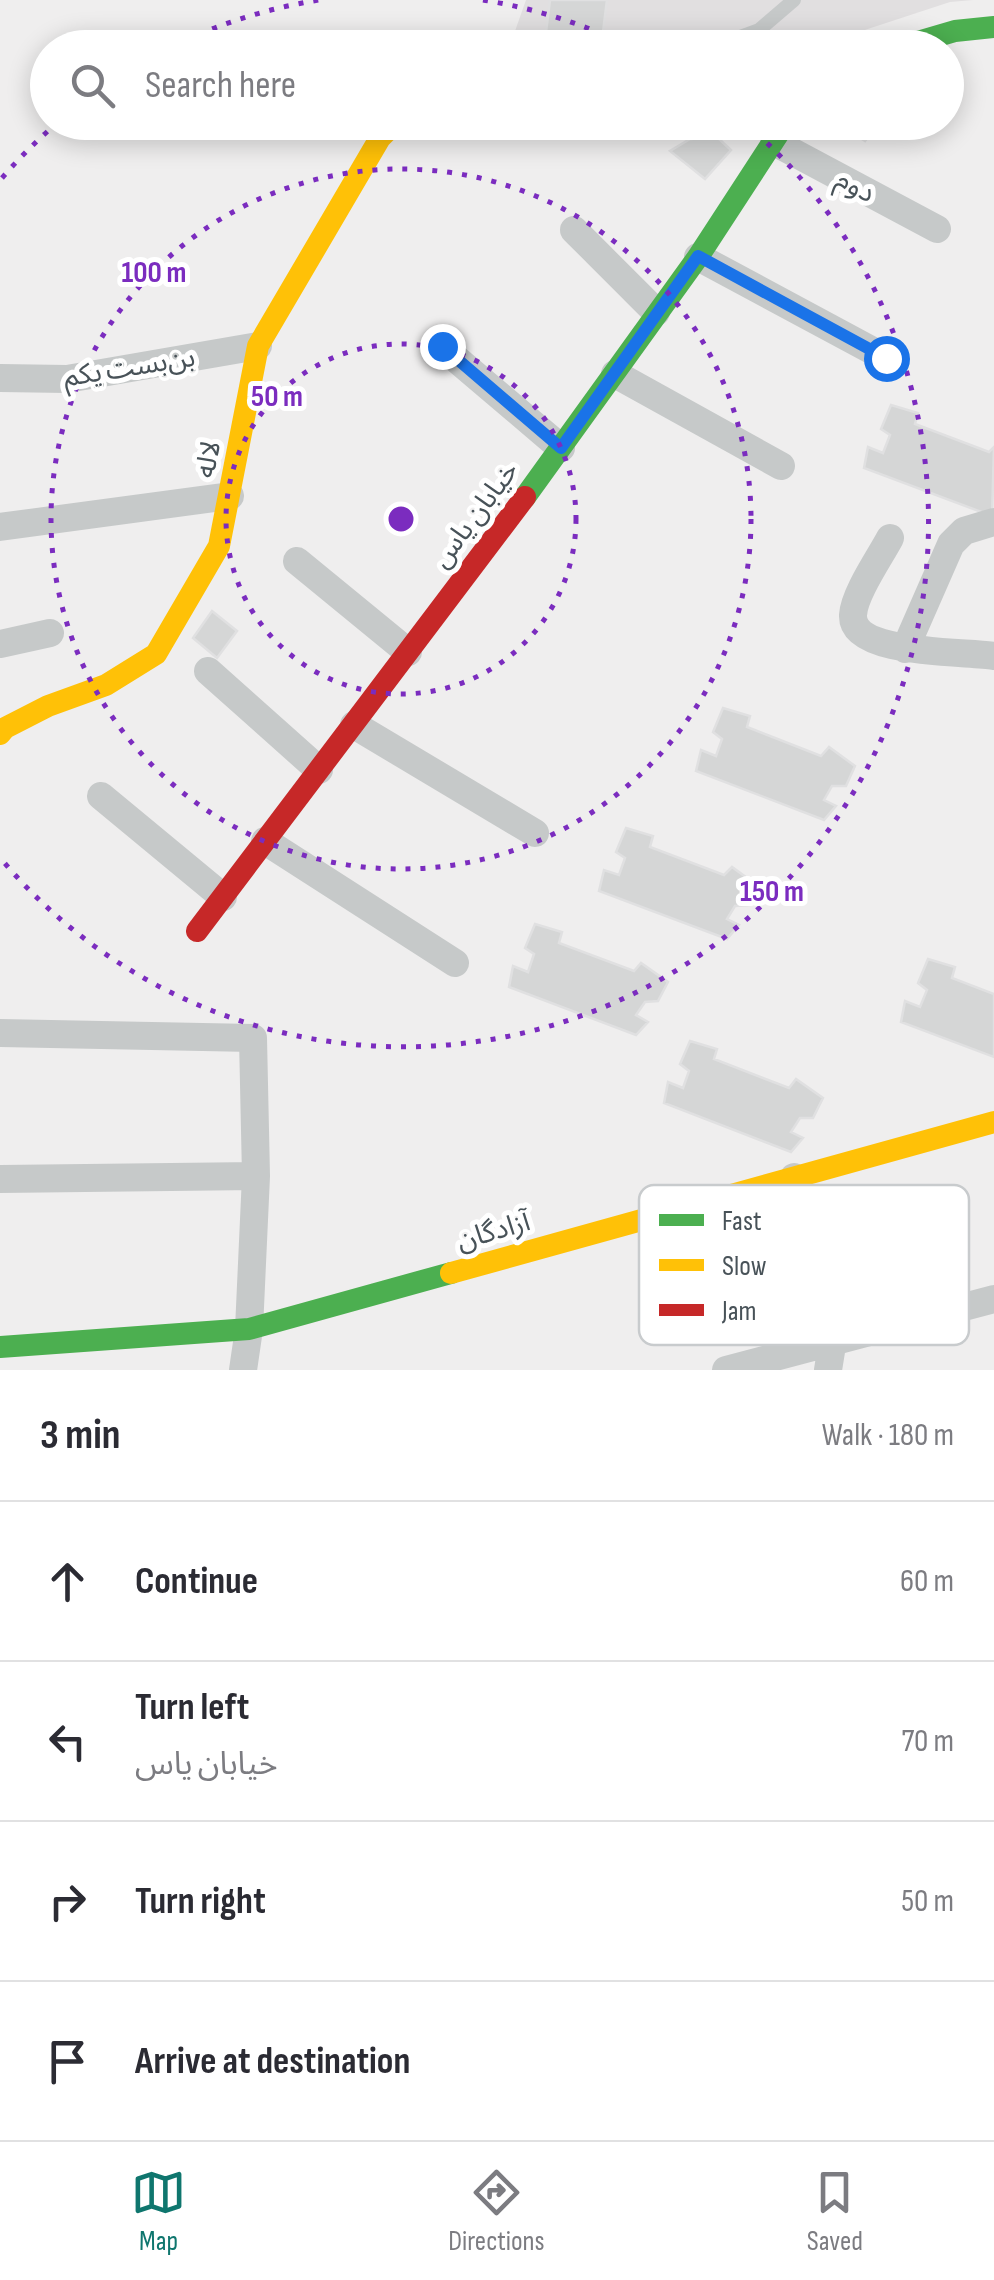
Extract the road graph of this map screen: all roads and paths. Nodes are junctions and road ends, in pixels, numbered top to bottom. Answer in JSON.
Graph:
{"nodes":[{"id":1,"x":794,"y":0,"type":"edge"},
{"id":2,"x":994,"y":28,"type":"edge"},
{"id":3,"x":759,"y":30,"type":"edge"},
{"id":4,"x":964,"y":30,"type":"edge"},
{"id":5,"x":379,"y":140,"type":"edge"},
{"id":6,"x":775,"y":140,"type":"edge"},
{"id":7,"x":793,"y":140,"type":"edge"},
{"id":8,"x":937,"y":229,"type":"dead end"},
{"id":9,"x":574,"y":230,"type":"dead end"},
{"id":10,"x":698,"y":256,"type":"junction"},
{"id":11,"x":656,"y":312,"type":"junction"},
{"id":12,"x":258,"y":346,"type":"junction"},
{"id":13,"x":442,"y":346,"type":"dead end"},
{"id":14,"x":886,"y":358,"type":"dead end"},
{"id":15,"x":615,"y":374,"type":"junction"},
{"id":16,"x":0,"y":378,"type":"edge"},
{"id":17,"x":561,"y":448,"type":"junction"},
{"id":18,"x":781,"y":466,"type":"dead end"},
{"id":19,"x":230,"y":496,"type":"junction"},
{"id":20,"x":994,"y":522,"type":"edge"},
{"id":21,"x":0,"y":527,"type":"edge"},
{"id":22,"x":890,"y":538,"type":"dead end"},
{"id":23,"x":298,"y":561,"type":"dead end"},
{"id":24,"x":50,"y":632,"type":"dead end"},
{"id":25,"x":0,"y":644,"type":"edge"},
{"id":26,"x":991,"y":647,"type":"edge"},
{"id":27,"x":905,"y":649,"type":"junction"},
{"id":28,"x":408,"y":652,"type":"junction"},
{"id":29,"x":208,"y":671,"type":"dead end"},
{"id":30,"x":354,"y":726,"type":"junction"},
{"id":31,"x":0,"y":734,"type":"edge"},
{"id":32,"x":318,"y":770,"type":"junction"},
{"id":33,"x":101,"y":796,"type":"dead end"},
{"id":34,"x":535,"y":832,"type":"dead end"},
{"id":35,"x":265,"y":841,"type":"junction"},
{"id":36,"x":222,"y":898,"type":"junction"},
{"id":37,"x":197,"y":931,"type":"dead end"},
{"id":38,"x":456,"y":963,"type":"dead end"},
{"id":39,"x":0,"y":1034,"type":"edge"},
{"id":40,"x":994,"y":1122,"type":"edge"},
{"id":41,"x":256,"y":1176,"type":"junction"},
{"id":42,"x":794,"y":1177,"type":"junction"},
{"id":43,"x":0,"y":1178,"type":"edge"},
{"id":44,"x":765,"y":1185,"type":"edge"},
{"id":45,"x":796,"y":1185,"type":"edge"},
{"id":46,"x":639,"y":1220,"type":"edge"},
{"id":47,"x":994,"y":1299,"type":"edge"},
{"id":48,"x":969,"y":1305,"type":"edge"},
{"id":49,"x":248,"y":1328,"type":"junction"},
{"id":50,"x":812,"y":1345,"type":"edge"},
{"id":51,"x":832,"y":1345,"type":"edge"},
{"id":52,"x":0,"y":1347,"type":"edge"},
{"id":53,"x":242,"y":1370,"type":"edge"},
{"id":54,"x":726,"y":1370,"type":"edge"},
{"id":55,"x":828,"y":1370,"type":"edge"}],
"edges":[{"from":1,"to":3,"type":"lane"},
{"from":2,"to":4,"type":"street"},
{"from":5,"to":12,"type":"street","name":"لاله"},
{"from":6,"to":10,"type":"street","name":"خیابان یاس"},
{"from":7,"to":8,"type":"street","name":"دوم"},
{"from":9,"to":11,"type":"street"},
{"from":10,"to":11,"type":"street","name":"خیابان یاس"},
{"from":10,"to":14,"type":"street"},
{"from":11,"to":15,"type":"street","name":"خیابان یاس"},
{"from":12,"to":16,"type":"street","name":"بن‌بست یکم"},
{"from":12,"to":19,"type":"street","name":"لاله"},
{"from":13,"to":17,"type":"street"},
{"from":15,"to":17,"type":"street","name":"خیابان یاس"},
{"from":15,"to":18,"type":"street"},
{"from":17,"to":28,"type":"street","name":"خیابان یاس"},
{"from":19,"to":21,"type":"street"},
{"from":19,"to":31,"type":"street","name":"لاله"},
{"from":20,"to":27,"type":"street"},
{"from":22,"to":27,"type":"street"},
{"from":23,"to":28,"type":"street"},
{"from":24,"to":25,"type":"street"},
{"from":26,"to":27,"type":"street"},
{"from":28,"to":30,"type":"street","name":"خیابان یاس"},
{"from":29,"to":32,"type":"street"},
{"from":30,"to":32,"type":"street","name":"خیابان یاس"},
{"from":30,"to":34,"type":"street"},
{"from":32,"to":35,"type":"street","name":"خیابان یاس"},
{"from":33,"to":36,"type":"street"},
{"from":35,"to":36,"type":"street","name":"خیابان یاس"},
{"from":35,"to":38,"type":"street"},
{"from":36,"to":37,"type":"street","name":"خیابان یاس"},
{"from":39,"to":41,"type":"street"},
{"from":40,"to":42,"type":"street","name":"آزادگان"},
{"from":41,"to":43,"type":"street"},
{"from":41,"to":49,"type":"street"},
{"from":42,"to":44,"type":"street","name":"آزادگان"},
{"from":42,"to":45,"type":"street"},
{"from":46,"to":49,"type":"street","name":"آزادگان"},
{"from":47,"to":48,"type":"street"},
{"from":49,"to":52,"type":"street","name":"آزادگان"},
{"from":49,"to":53,"type":"street"},
{"from":50,"to":54,"type":"street"},
{"from":51,"to":55,"type":"street"}]}
